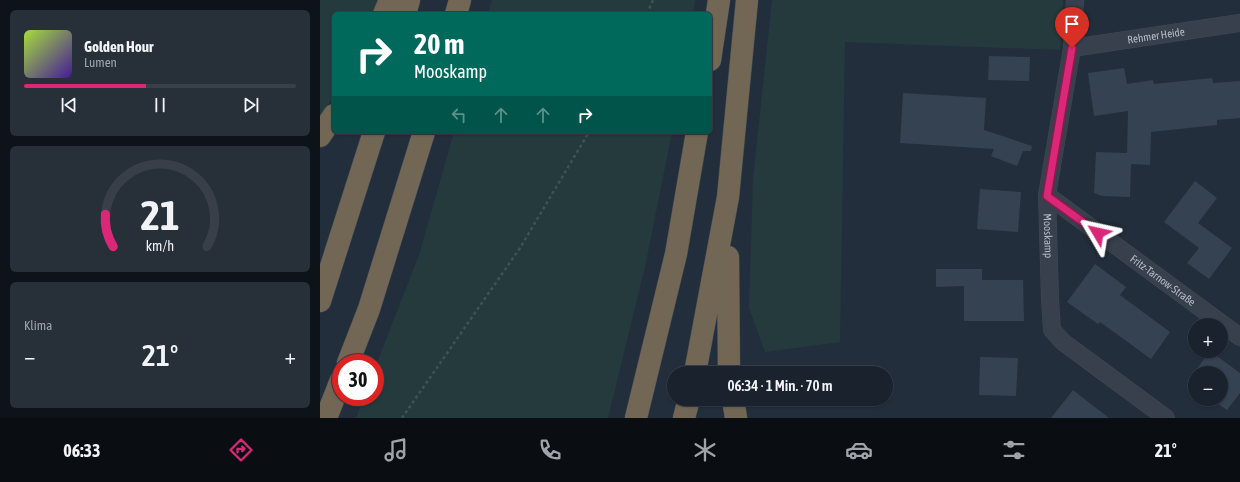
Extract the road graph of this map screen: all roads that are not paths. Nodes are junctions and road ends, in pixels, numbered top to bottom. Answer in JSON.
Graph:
{"nodes":[{"id":1,"x":390,"y":0,"type":"edge"},
{"id":2,"x":409,"y":0,"type":"edge"},
{"id":3,"x":460,"y":0,"type":"edge"},
{"id":4,"x":719,"y":0,"type":"edge"},
{"id":5,"x":747,"y":0,"type":"edge"},
{"id":6,"x":1075,"y":0,"type":"edge"},
{"id":7,"x":385,"y":12,"type":"edge"},
{"id":8,"x":406,"y":12,"type":"edge"},
{"id":9,"x":457,"y":12,"type":"edge"},
{"id":10,"x":1240,"y":23,"type":"edge"},
{"id":11,"x":712,"y":47,"type":"edge"},
{"id":12,"x":1072,"y":48,"type":"junction"},
{"id":13,"x":332,"y":118,"type":"edge"},
{"id":14,"x":373,"y":134,"type":"edge"},
{"id":15,"x":423,"y":134,"type":"edge"},
{"id":16,"x":698,"y":134,"type":"edge"},
{"id":17,"x":320,"y":136,"type":"edge"},
{"id":18,"x":1047,"y":196,"type":"junction"},
{"id":19,"x":728,"y":197,"type":"junction"},
{"id":20,"x":320,"y":301,"type":"edge"},
{"id":21,"x":1240,"y":337,"type":"edge"},
{"id":22,"x":352,"y":354,"type":"edge"},
{"id":23,"x":696,"y":366,"type":"edge"},
{"id":24,"x":729,"y":366,"type":"edge"},
{"id":25,"x":332,"y":403,"type":"edge"},
{"id":26,"x":687,"y":406,"type":"edge"},
{"id":27,"x":734,"y":406,"type":"edge"},
{"id":28,"x":326,"y":418,"type":"edge"},
{"id":29,"x":636,"y":418,"type":"edge"},
{"id":30,"x":684,"y":418,"type":"edge"},
{"id":31,"x":736,"y":418,"type":"edge"},
{"id":32,"x":1166,"y":418,"type":"edge"}],
"edges":[{"from":1,"to":7,"type":"highway"},
{"from":2,"to":8,"type":"highway"},
{"from":3,"to":9,"type":"highway"},
{"from":4,"to":11,"type":"highway"},
{"from":5,"to":19,"type":"highway"},
{"from":6,"to":12,"type":"street","name":"Mooskamp"},
{"from":10,"to":12,"type":"street","name":"Rehmer Heide"},
{"from":12,"to":18,"type":"street","name":"Mooskamp"},
{"from":13,"to":17,"type":"highway"},
{"from":14,"to":20,"type":"highway"},
{"from":15,"to":22,"type":"highway"},
{"from":16,"to":29,"type":"highway"},
{"from":18,"to":21,"type":"street","name":"Fritz-Tarnow-Straße"},
{"from":18,"to":32,"type":"street","name":"Mooskamp"},
{"from":19,"to":23,"type":"highway"},
{"from":19,"to":24,"type":"highway"},
{"from":25,"to":28,"type":"highway"},
{"from":26,"to":30,"type":"highway"},
{"from":27,"to":31,"type":"highway"}]}
